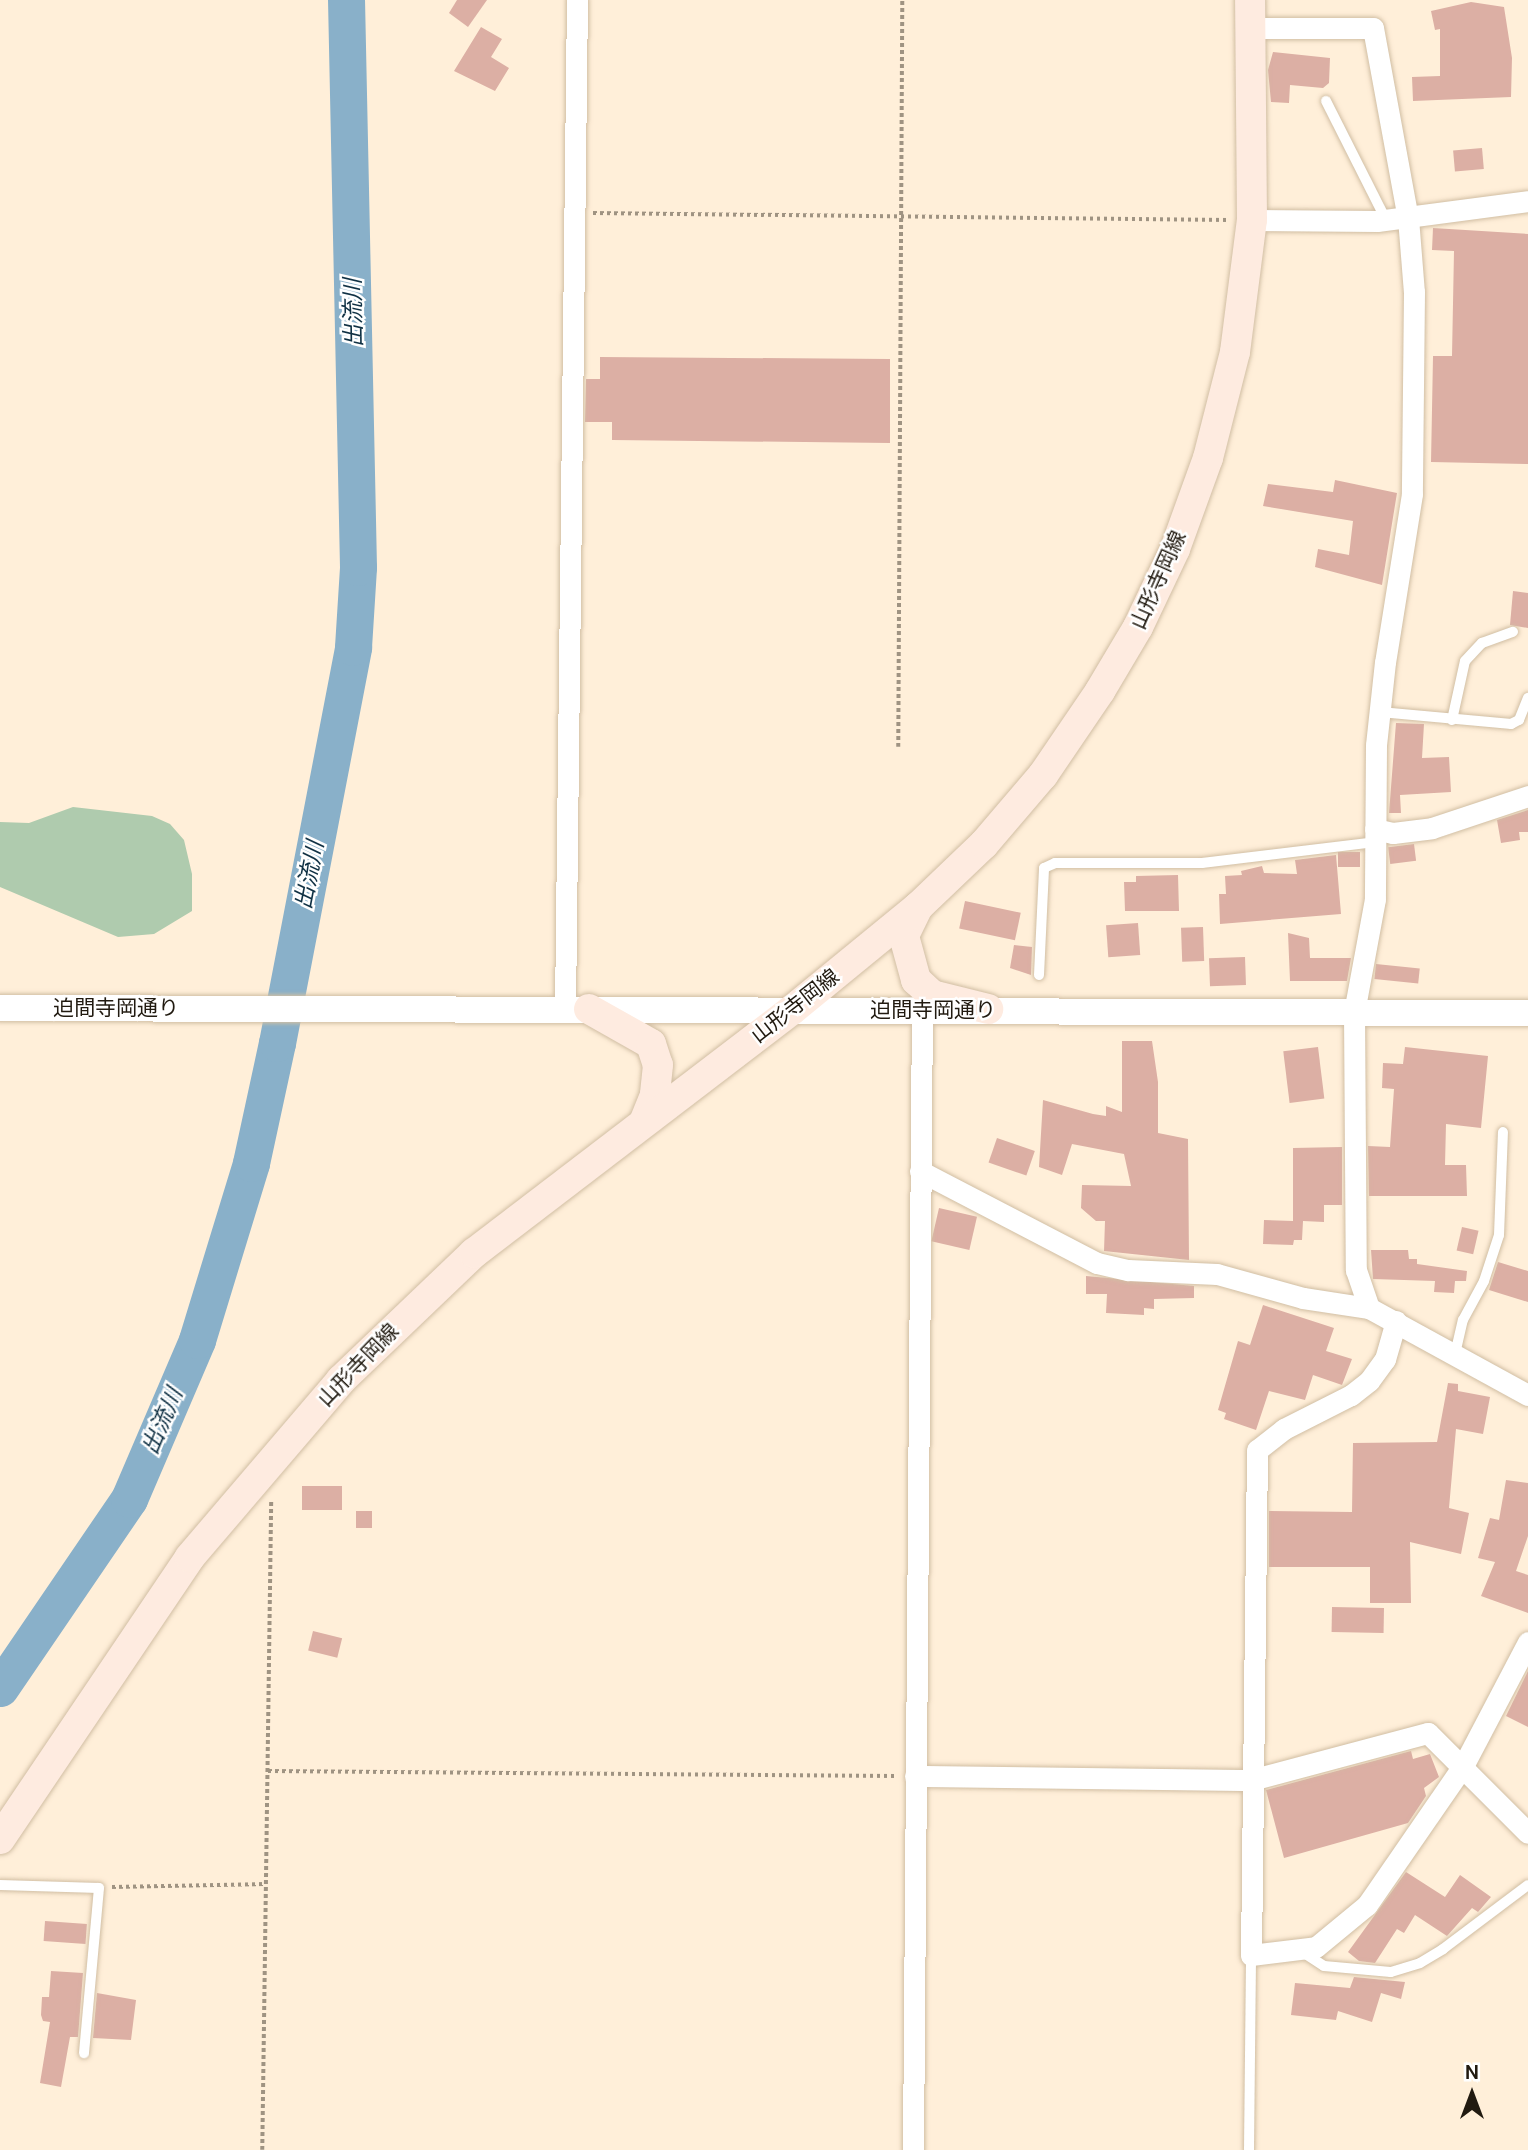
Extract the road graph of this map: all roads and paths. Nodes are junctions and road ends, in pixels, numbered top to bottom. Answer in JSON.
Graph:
{"nodes":[{"id":1,"x":577,"y":0,"type":"edge"},
{"id":2,"x":902,"y":0,"type":"edge"},
{"id":3,"x":1250,"y":14,"type":"edge"},
{"id":4,"x":1326,"y":101,"type":"dead end"},
{"id":5,"x":1528,"y":201,"type":"edge"},
{"id":6,"x":574,"y":213,"type":"junction"},
{"id":7,"x":901,"y":216,"type":"junction"},
{"id":8,"x":1408,"y":218,"type":"junction"},
{"id":9,"x":1252,"y":220,"type":"junction"},
{"id":10,"x":1386,"y":220,"type":"junction"},
{"id":11,"x":1513,"y":632,"type":"dead end"},
{"id":12,"x":1528,"y":698,"type":"edge"},
{"id":13,"x":1380,"y":712,"type":"junction"},
{"id":14,"x":1452,"y":720,"type":"junction"},
{"id":15,"x":898,"y":747,"type":"dead end"},
{"id":16,"x":1528,"y":796,"type":"edge"},
{"id":17,"x":1375,"y":835,"type":"junction"},
{"id":18,"x":918,"y":907,"type":"junction"},
{"id":19,"x":1039,"y":975,"type":"dead end"},
{"id":20,"x":0,"y":1009,"type":"edge"},
{"id":21,"x":577,"y":1009,"type":"junction"},
{"id":22,"x":922,"y":1009,"type":"junction"},
{"id":23,"x":988,"y":1009,"type":"junction"},
{"id":24,"x":792,"y":1010,"type":"junction"},
{"id":25,"x":1354,"y":1013,"type":"junction"},
{"id":26,"x":1528,"y":1013,"type":"edge"},
{"id":27,"x":645,"y":1121,"type":"junction"},
{"id":28,"x":1503,"y":1132,"type":"dead end"},
{"id":29,"x":920,"y":1171,"type":"junction"},
{"id":30,"x":1369,"y":1308,"type":"junction"},
{"id":31,"x":1396,"y":1321,"type":"junction"},
{"id":32,"x":1455,"y":1354,"type":"junction"},
{"id":33,"x":1528,"y":1395,"type":"edge"},
{"id":34,"x":271,"y":1499,"type":"dead end"},
{"id":35,"x":1528,"y":1642,"type":"edge"},
{"id":36,"x":1463,"y":1766,"type":"junction"},
{"id":37,"x":268,"y":1771,"type":"junction"},
{"id":38,"x":915,"y":1776,"type":"junction"},
{"id":39,"x":1251,"y":1780,"type":"junction"},
{"id":40,"x":1528,"y":1833,"type":"edge"},
{"id":41,"x":0,"y":1839,"type":"edge"},
{"id":42,"x":264,"y":1884,"type":"junction"},
{"id":43,"x":0,"y":1885,"type":"edge"},
{"id":44,"x":1528,"y":1885,"type":"edge"},
{"id":45,"x":99,"y":1888,"type":"junction"},
{"id":46,"x":1301,"y":1951,"type":"junction"},
{"id":47,"x":1251,"y":1955,"type":"junction"},
{"id":48,"x":84,"y":2053,"type":"dead end"},
{"id":49,"x":262,"y":2150,"type":"edge"},
{"id":50,"x":913,"y":2150,"type":"edge"},
{"id":51,"x":1249,"y":2150,"type":"edge"}],
"edges":[{"from":1,"to":6,"type":"street"},
{"from":2,"to":7,"type":"path"},
{"from":3,"to":8,"type":"street"},
{"from":3,"to":9,"type":"main road","name":"山形寺岡線"},
{"from":4,"to":10,"type":"lane"},
{"from":5,"to":8,"type":"street"},
{"from":6,"to":7,"type":"path"},
{"from":6,"to":21,"type":"street"},
{"from":7,"to":9,"type":"path"},
{"from":7,"to":15,"type":"path"},
{"from":8,"to":10,"type":"street"},
{"from":8,"to":13,"type":"street"},
{"from":9,"to":10,"type":"street"},
{"from":9,"to":18,"type":"main road","name":"山形寺岡線"},
{"from":11,"to":14,"type":"lane"},
{"from":12,"to":14,"type":"lane"},
{"from":13,"to":14,"type":"lane"},
{"from":13,"to":17,"type":"street"},
{"from":16,"to":17,"type":"street"},
{"from":17,"to":19,"type":"lane"},
{"from":17,"to":25,"type":"street"},
{"from":18,"to":23,"type":"main road"},
{"from":18,"to":24,"type":"main road","name":"山形寺岡線"},
{"from":20,"to":21,"type":"street","name":"迫間寺岡通り"},
{"from":21,"to":24,"type":"street","name":"迫間寺岡通り"},
{"from":21,"to":27,"type":"main road"},
{"from":22,"to":23,"type":"street","name":"迫間寺岡通り"},
{"from":22,"to":24,"type":"street","name":"迫間寺岡通り"},
{"from":22,"to":29,"type":"street"},
{"from":23,"to":25,"type":"street","name":"迫間寺岡通り"},
{"from":24,"to":27,"type":"main road","name":"山形寺岡線"},
{"from":25,"to":26,"type":"street","name":"迫間寺岡通り"},
{"from":25,"to":30,"type":"street"},
{"from":27,"to":41,"type":"main road","name":"山形寺岡線"},
{"from":28,"to":32,"type":"lane"},
{"from":29,"to":30,"type":"street"},
{"from":29,"to":38,"type":"street"},
{"from":30,"to":31,"type":"street"},
{"from":31,"to":32,"type":"street"},
{"from":31,"to":39,"type":"street"},
{"from":32,"to":33,"type":"street"},
{"from":34,"to":37,"type":"path"},
{"from":35,"to":36,"type":"street"},
{"from":36,"to":39,"type":"street"},
{"from":36,"to":40,"type":"street"},
{"from":36,"to":46,"type":"street"},
{"from":37,"to":38,"type":"path"},
{"from":37,"to":42,"type":"path"},
{"from":38,"to":39,"type":"street"},
{"from":38,"to":50,"type":"street"},
{"from":39,"to":47,"type":"street"},
{"from":42,"to":45,"type":"path"},
{"from":42,"to":49,"type":"path"},
{"from":43,"to":45,"type":"lane"},
{"from":44,"to":46,"type":"lane"},
{"from":45,"to":48,"type":"lane"},
{"from":46,"to":47,"type":"street"},
{"from":47,"to":51,"type":"lane"}]}
